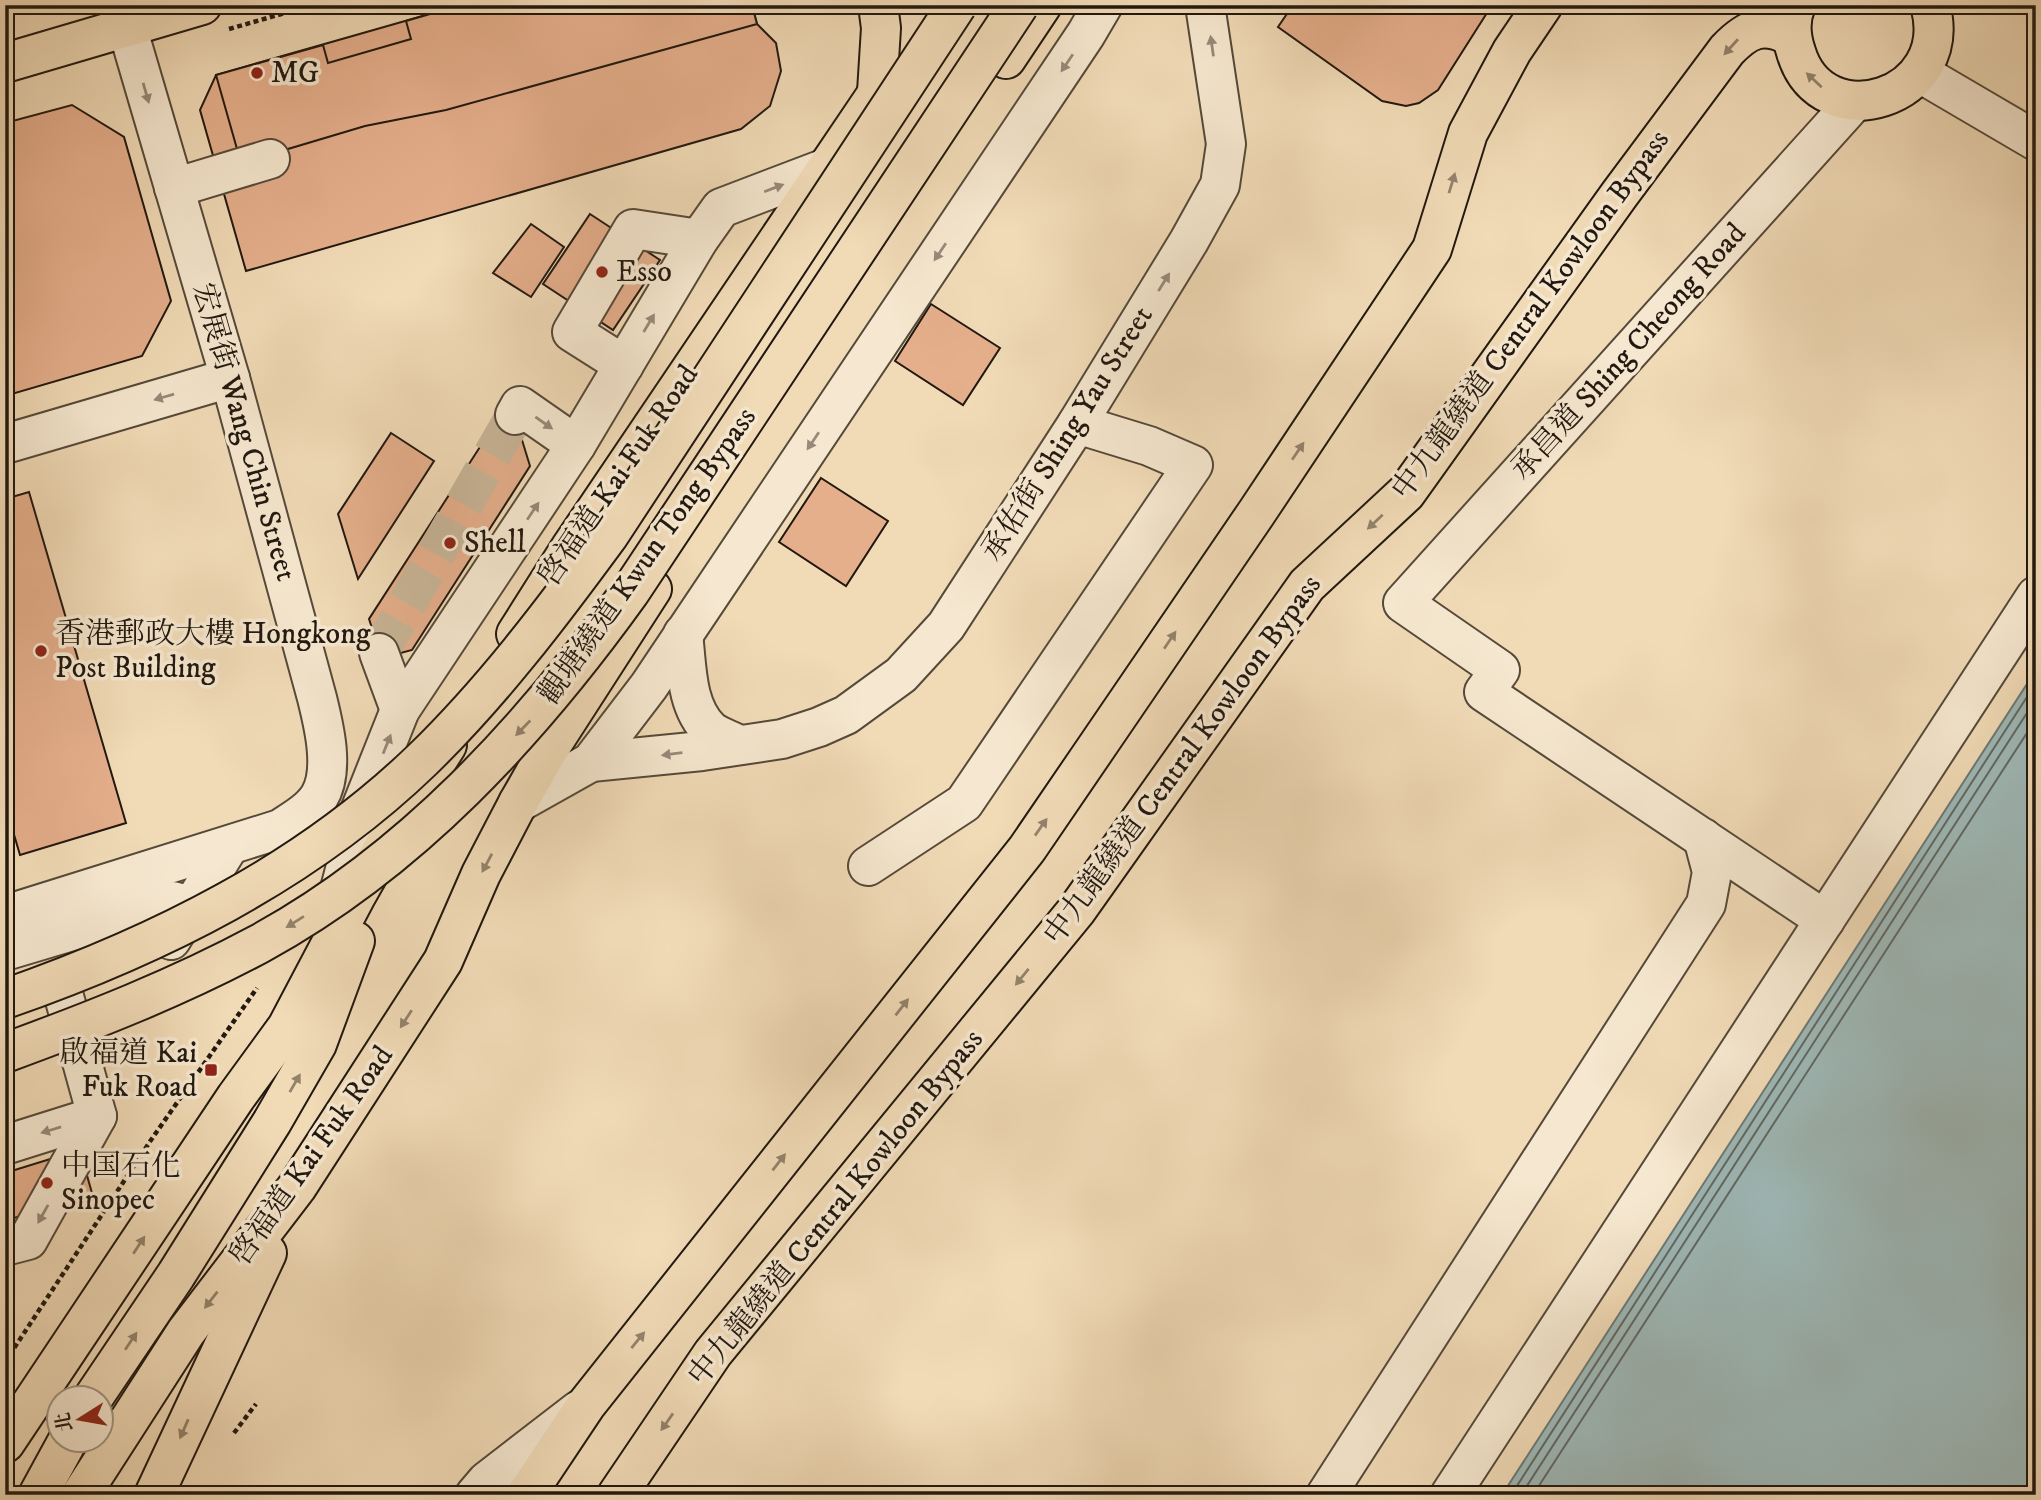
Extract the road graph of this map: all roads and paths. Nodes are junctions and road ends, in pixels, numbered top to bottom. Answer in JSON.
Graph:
{"nodes":[{"id":1,"x":313,"y":5,"type":"edge"},
{"id":2,"x":878,"y":5,"type":"edge"},
{"id":3,"x":941,"y":5,"type":"edge"},
{"id":4,"x":957,"y":5,"type":"edge"},
{"id":5,"x":1019,"y":5,"type":"edge"},
{"id":6,"x":1042,"y":5,"type":"edge"},
{"id":7,"x":1103,"y":5,"type":"edge"},
{"id":8,"x":1205,"y":5,"type":"edge"},
{"id":9,"x":1543,"y":5,"type":"edge"},
{"id":10,"x":1930,"y":5,"type":"edge"},
{"id":11,"x":211,"y":18,"type":"edge"},
{"id":12,"x":1794,"y":20,"type":"edge"},
{"id":13,"x":127,"y":27,"type":"junction"},
{"id":14,"x":5,"y":63,"type":"edge"},
{"id":15,"x":1920,"y":73,"type":"junction"},
{"id":16,"x":877,"y":92,"type":"junction"},
{"id":17,"x":1855,"y":101,"type":"junction"},
{"id":18,"x":2036,"y":141,"type":"edge"},
{"id":19,"x":270,"y":159,"type":"dead end"},
{"id":20,"x":826,"y":168,"type":"junction"},
{"id":21,"x":174,"y":188,"type":"junction"},
{"id":22,"x":699,"y":239,"type":"junction"},
{"id":23,"x":624,"y":365,"type":"junction"},
{"id":24,"x":230,"y":378,"type":"junction"},
{"id":25,"x":515,"y":415,"type":"dead end"},
{"id":26,"x":1077,"y":424,"type":"junction"},
{"id":27,"x":5,"y":444,"type":"edge"},
{"id":28,"x":576,"y":445,"type":"junction"},
{"id":29,"x":2036,"y":596,"type":"edge"},
{"id":30,"x":683,"y":634,"type":"junction"},
{"id":31,"x":379,"y":653,"type":"dead end"},
{"id":32,"x":400,"y":710,"type":"junction"},
{"id":33,"x":739,"y":745,"type":"junction"},
{"id":34,"x":591,"y":762,"type":"junction"},
{"id":35,"x":518,"y":803,"type":"junction"},
{"id":36,"x":395,"y":827,"type":"junction"},
{"id":37,"x":1703,"y":838,"type":"junction"},
{"id":38,"x":229,"y":846,"type":"junction"},
{"id":39,"x":868,"y":866,"type":"dead end"},
{"id":40,"x":192,"y":906,"type":"junction"},
{"id":41,"x":5,"y":915,"type":"edge"},
{"id":42,"x":1825,"y":920,"type":"junction"},
{"id":43,"x":5,"y":951,"type":"edge"},
{"id":44,"x":321,"y":962,"type":"junction"},
{"id":45,"x":263,"y":980,"type":"dead end"},
{"id":46,"x":63,"y":993,"type":"junction"},
{"id":47,"x":5,"y":999,"type":"edge"},
{"id":48,"x":5,"y":1013,"type":"edge"},
{"id":49,"x":5,"y":1053,"type":"edge"},
{"id":50,"x":97,"y":1116,"type":"junction"},
{"id":51,"x":5,"y":1145,"type":"edge"},
{"id":52,"x":297,"y":1187,"type":"junction"},
{"id":53,"x":5,"y":1245,"type":"edge"},
{"id":54,"x":5,"y":1362,"type":"edge"},
{"id":55,"x":102,"y":1384,"type":"edge"},
{"id":56,"x":256,"y":1404,"type":"dead end"},
{"id":57,"x":586,"y":1405,"type":"junction"},
{"id":58,"x":234,"y":1433,"type":"dead end"},
{"id":59,"x":5,"y":1443,"type":"edge"},
{"id":60,"x":60,"y":1454,"type":"edge"},
{"id":61,"x":38,"y":1495,"type":"edge"},
{"id":62,"x":81,"y":1495,"type":"edge"},
{"id":63,"x":154,"y":1495,"type":"edge"},
{"id":64,"x":475,"y":1495,"type":"edge"},
{"id":65,"x":526,"y":1495,"type":"edge"},
{"id":66,"x":617,"y":1495,"type":"edge"},
{"id":67,"x":1326,"y":1495,"type":"edge"},
{"id":68,"x":1450,"y":1495,"type":"edge"}],
"edges":[{"from":1,"to":11,"type":"path"},
{"from":2,"to":16,"type":"main road"},
{"from":3,"to":16,"type":"main road","name":"啓福道 Kai Fuk Road"},
{"from":4,"to":47,"type":"main road","name":"觀塘繞道 Kwun Tong Bypass","bridge":true},
{"from":5,"to":49,"type":"main road","name":"觀塘繞道 Kwun Tong Bypass","one_way":true,"bridge":true},
{"from":6,"to":35,"type":"main road","name":"啓福道 Kai Fuk Road"},
{"from":7,"to":30,"type":"street","one_way":true},
{"from":26,"to":8,"type":"street","name":"承佑街 Shing Yau Street","one_way":true},
{"from":57,"to":9,"type":"main road","one_way":true},
{"from":10,"to":15,"type":"main road"},
{"from":11,"to":13,"type":"main road"},
{"from":17,"to":12,"type":"main road","one_way":true},
{"from":12,"to":66,"type":"main road","name":"中九龍繞道 Central Kowloon Bypass","one_way":true},
{"from":13,"to":14,"type":"main road"},
{"from":13,"to":21,"type":"street","name":"宏展街 Wang Chin Street","one_way":true},
{"from":15,"to":17,"type":"main road"},
{"from":15,"to":18,"type":"street"},
{"from":16,"to":20,"type":"main road","name":"啓福道 Kai Fuk Road"},
{"from":17,"to":37,"type":"street","name":"承昌道 Shing Cheong Road"},
{"from":19,"to":21,"type":"street"},
{"from":22,"to":20,"type":"street","name":"啓福道 Kai Fuk Road","one_way":true},
{"from":20,"to":36,"type":"main road","name":"啓福道 Kai Fuk Road"},
{"from":21,"to":24,"type":"street","name":"宏展街 Wang Chin Street"},
{"from":23,"to":22,"type":"street","name":"啓福道 Kai Fuk Road","one_way":true},
{"from":22,"to":23,"type":"street"},
{"from":23,"to":28,"type":"street","name":"啓福道 Kai Fuk Road"},
{"from":24,"to":27,"type":"street","one_way":true},
{"from":24,"to":38,"type":"street","name":"宏展街 Wang Chin Street"},
{"from":25,"to":28,"type":"street","one_way":true},
{"from":26,"to":33,"type":"street","name":"承佑街 Shing Yau Street"},
{"from":26,"to":39,"type":"street"},
{"from":32,"to":28,"type":"street","name":"啓福道 Kai Fuk Road","one_way":true},
{"from":29,"to":42,"type":"street"},
{"from":30,"to":33,"type":"street"},
{"from":30,"to":34,"type":"street"},
{"from":31,"to":32,"type":"street"},
{"from":44,"to":32,"type":"street","name":"啓福道 Kai Fuk Road","one_way":true},
{"from":33,"to":34,"type":"street","name":"承佑街 Shing Yau Street","one_way":true},
{"from":34,"to":35,"type":"street"},
{"from":35,"to":52,"type":"main road","name":"啓福道 Kai Fuk Road","one_way":true},
{"from":36,"to":44,"type":"main road","name":"啓福道 Kai Fuk Road"},
{"from":55,"to":36,"type":"main road","one_way":true},
{"from":37,"to":42,"type":"street"},
{"from":37,"to":67,"type":"street"},
{"from":38,"to":40,"type":"street"},
{"from":38,"to":41,"type":"street","name":"宏展街 Wang Chin Street"},
{"from":40,"to":43,"type":"street"},
{"from":40,"to":46,"type":"street"},
{"from":42,"to":68,"type":"street"},
{"from":59,"to":44,"type":"main road","name":"啓福道 Kai Fuk Road","one_way":true},
{"from":45,"to":54,"type":"path"},
{"from":46,"to":48,"type":"street"},
{"from":46,"to":50,"type":"street"},
{"from":50,"to":51,"type":"street","one_way":true},
{"from":50,"to":53,"type":"street","one_way":true},
{"from":52,"to":62,"type":"main road","name":"啓福道 Kai Fuk Road","one_way":true},
{"from":52,"to":63,"type":"main road","one_way":true},
{"from":56,"to":58,"type":"path"},
{"from":57,"to":64,"type":"street"},
{"from":57,"to":65,"type":"main road"},
{"from":60,"to":61,"type":"main road"}]}
